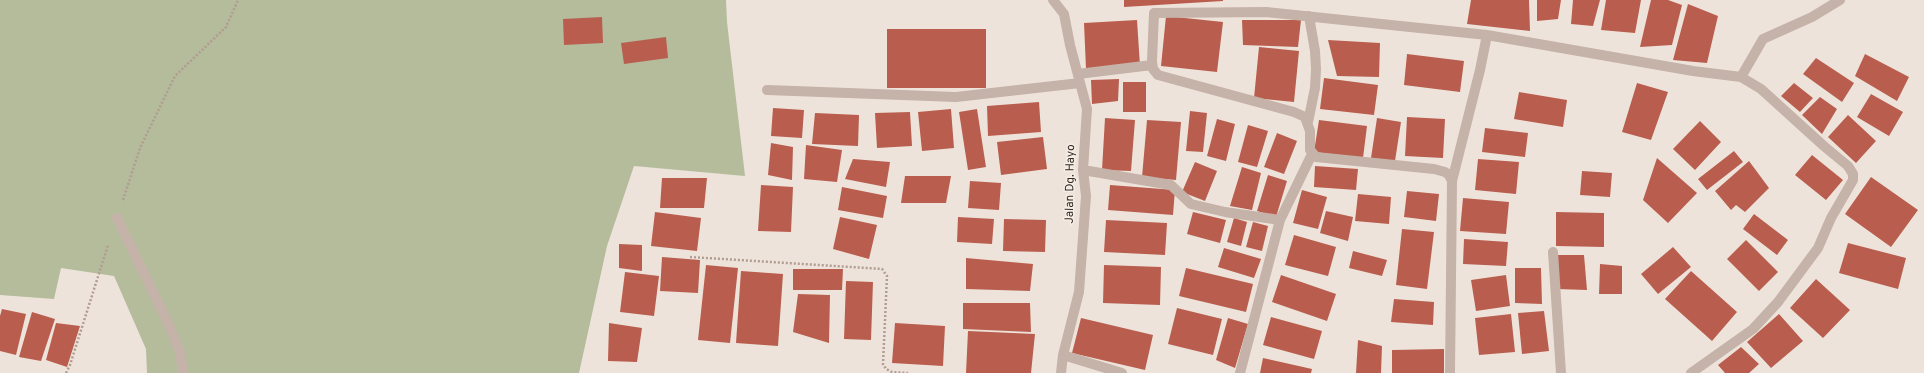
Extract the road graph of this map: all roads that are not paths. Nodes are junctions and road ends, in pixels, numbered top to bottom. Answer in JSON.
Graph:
{"nodes":[{"id":1,"x":1053,"y":0,"type":"edge"},
{"id":2,"x":1840,"y":0,"type":"edge"},
{"id":3,"x":1309,"y":16,"type":"junction"},
{"id":4,"x":1487,"y":35,"type":"junction"},
{"id":5,"x":1152,"y":65,"type":"junction"},
{"id":6,"x":1741,"y":77,"type":"junction"},
{"id":7,"x":1079,"y":79,"type":"junction"},
{"id":8,"x":767,"y":90,"type":"dead end"},
{"id":9,"x":1308,"y":122,"type":"junction"},
{"id":10,"x":1312,"y":154,"type":"junction"},
{"id":11,"x":1083,"y":170,"type":"junction"},
{"id":12,"x":1452,"y":181,"type":"junction"},
{"id":13,"x":117,"y":218,"type":"road end"},
{"id":14,"x":1280,"y":220,"type":"junction"},
{"id":15,"x":1553,"y":252,"type":"dead end"},
{"id":16,"x":1063,"y":355,"type":"junction"},
{"id":17,"x":183,"y":373,"type":"edge"},
{"id":18,"x":1061,"y":373,"type":"edge"},
{"id":19,"x":1122,"y":373,"type":"edge"},
{"id":20,"x":1240,"y":373,"type":"edge"},
{"id":21,"x":1450,"y":373,"type":"edge"},
{"id":22,"x":1560,"y":373,"type":"edge"},
{"id":23,"x":1691,"y":373,"type":"edge"}],
"edges":[{"from":1,"to":7,"type":"street","name":"Jalan Dg. Hayo"},
{"from":2,"to":6,"type":"street"},
{"from":3,"to":4,"type":"street"},
{"from":3,"to":5,"type":"street"},
{"from":3,"to":9,"type":"street"},
{"from":4,"to":6,"type":"street"},
{"from":4,"to":12,"type":"street"},
{"from":5,"to":7,"type":"street"},
{"from":5,"to":9,"type":"street"},
{"from":6,"to":23,"type":"street"},
{"from":7,"to":8,"type":"street"},
{"from":7,"to":11,"type":"street","name":"Jalan Dg. Hayo"},
{"from":9,"to":10,"type":"street"},
{"from":10,"to":12,"type":"street"},
{"from":10,"to":14,"type":"street"},
{"from":11,"to":14,"type":"street"},
{"from":11,"to":16,"type":"street","name":"Jalan Dg. Hayo"},
{"from":12,"to":21,"type":"street"},
{"from":13,"to":17,"type":"street"},
{"from":14,"to":20,"type":"street"},
{"from":15,"to":22,"type":"street"},
{"from":16,"to":18,"type":"street","name":"Jalan Dg. Hayo"},
{"from":16,"to":19,"type":"street"}]}
